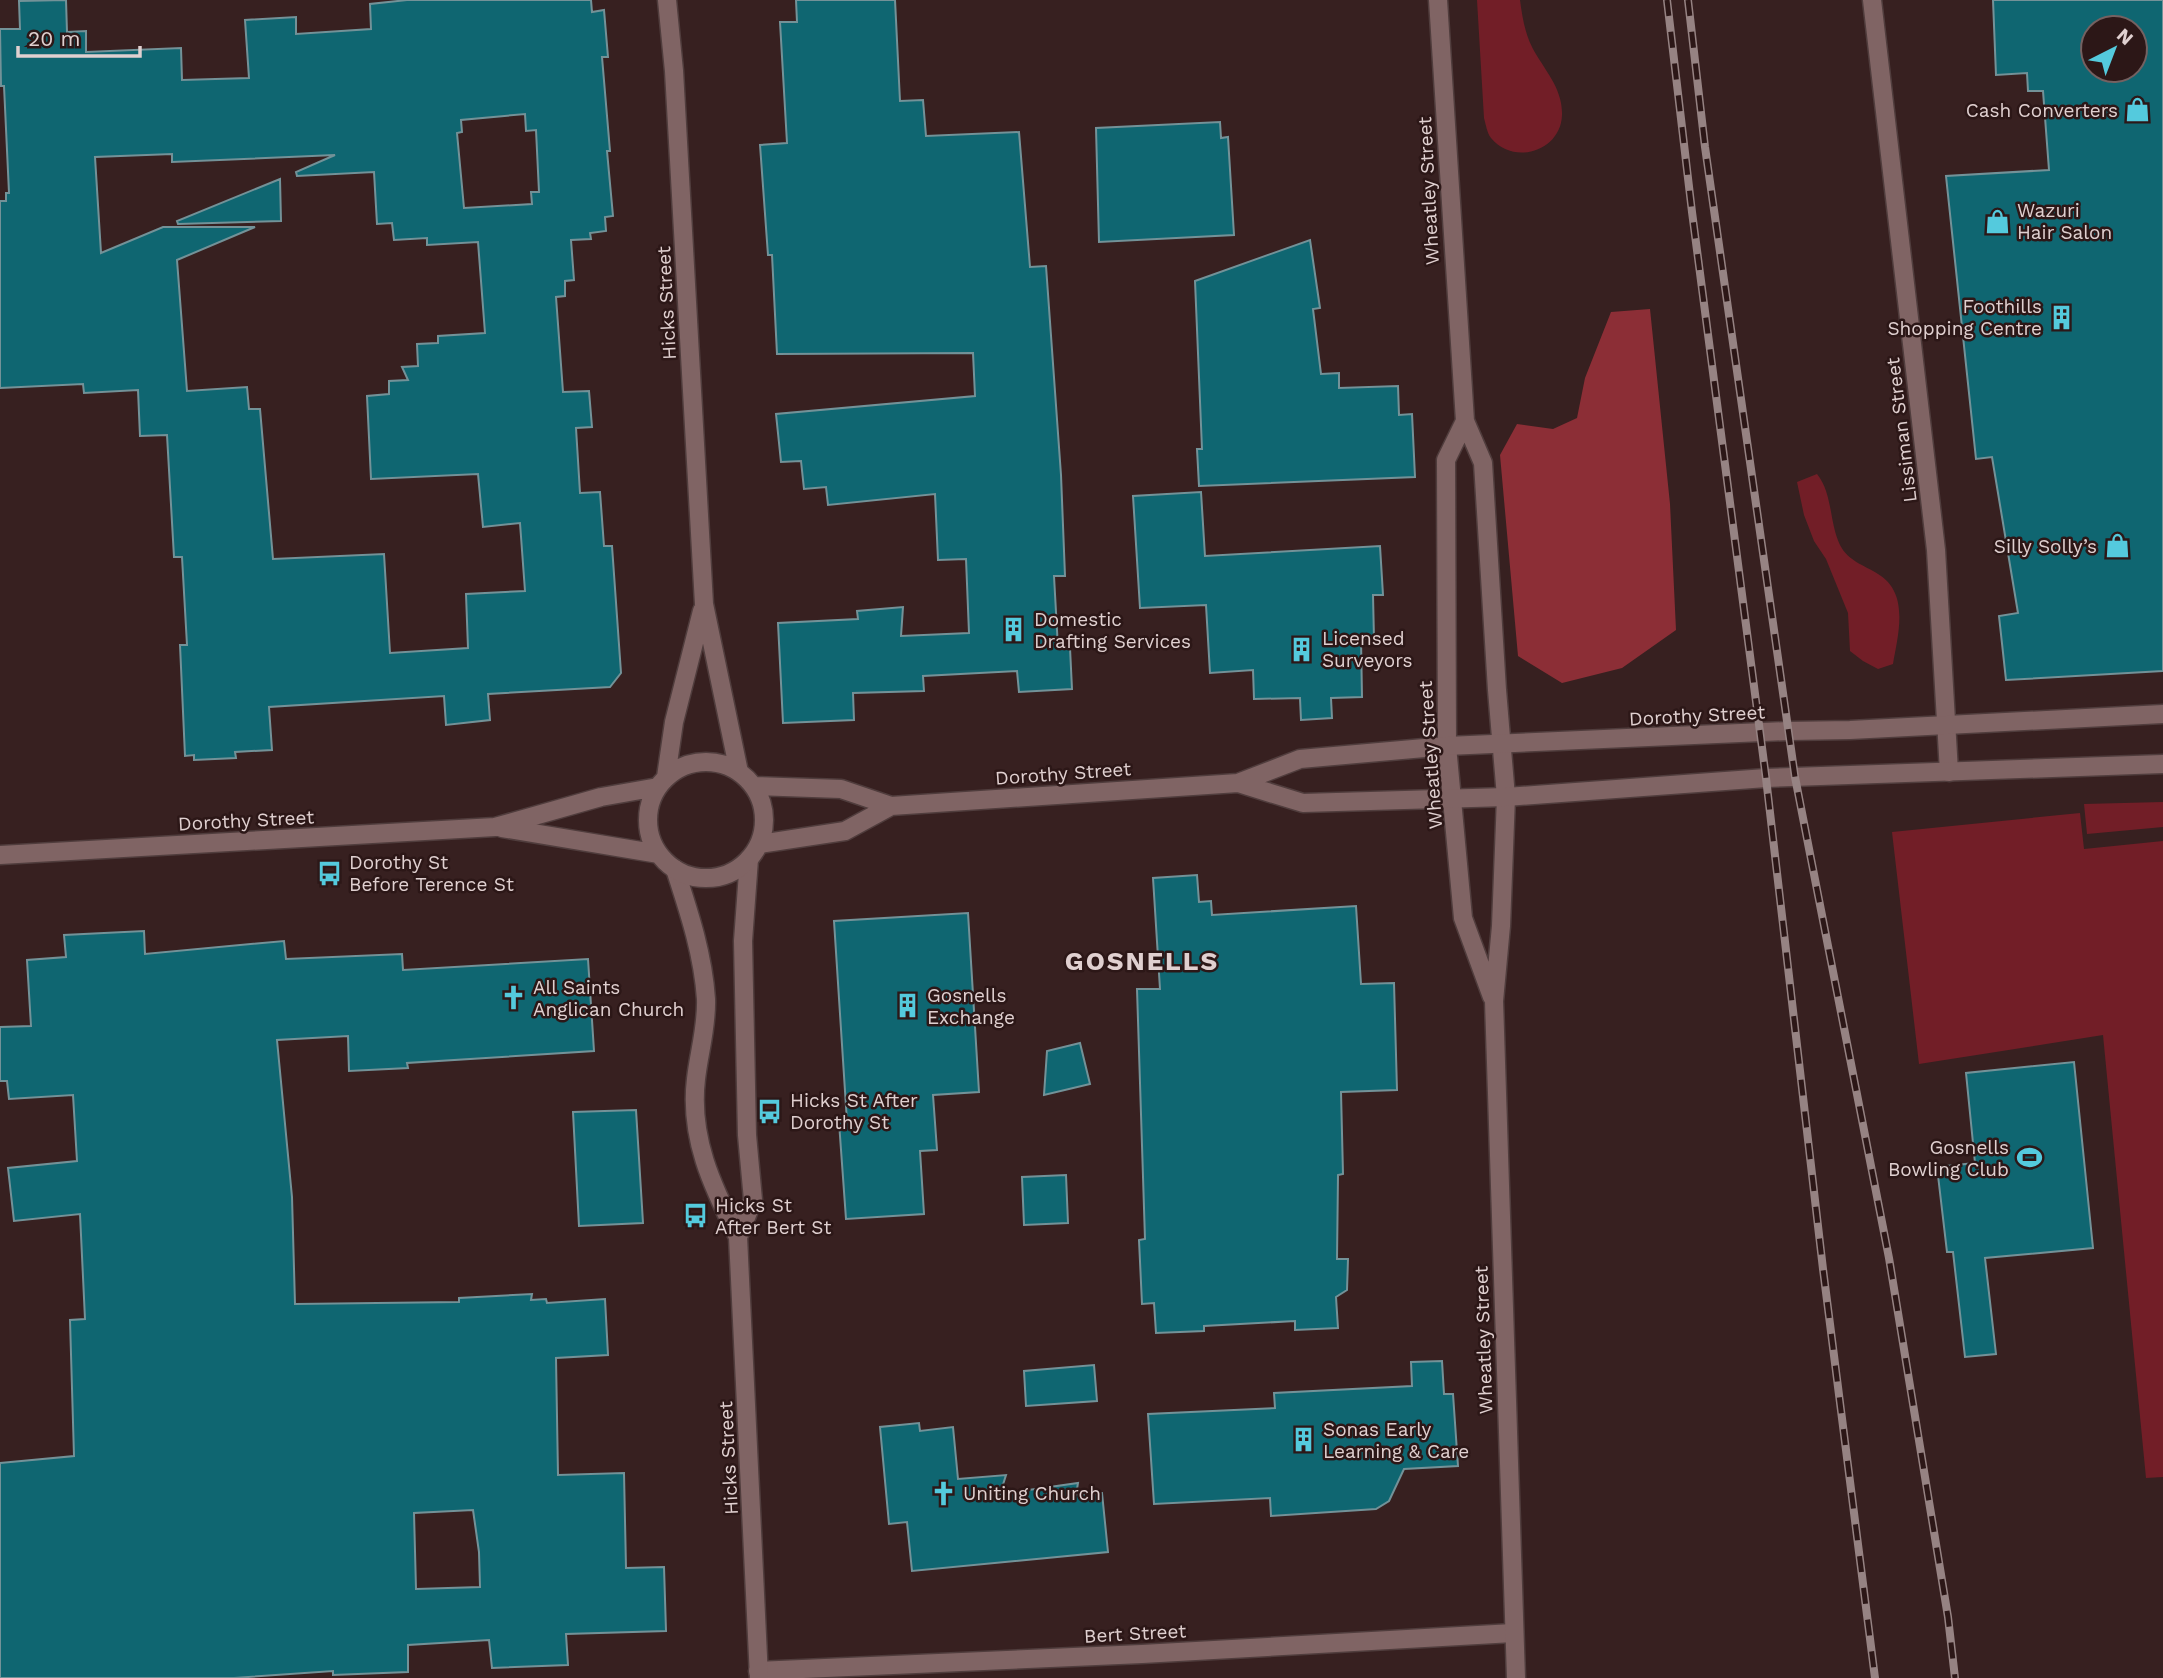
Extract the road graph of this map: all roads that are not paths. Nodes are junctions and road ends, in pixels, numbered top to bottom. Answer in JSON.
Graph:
{"nodes":[{"id":1,"x":667,"y":0,"type":"edge"},
{"id":2,"x":1438,"y":0,"type":"edge"},
{"id":3,"x":1872,"y":0,"type":"edge"},
{"id":4,"x":1465,"y":421,"type":"junction"},
{"id":5,"x":704,"y":604,"type":"junction"},
{"id":6,"x":2163,"y":713,"type":"edge"},
{"id":7,"x":1946,"y":726,"type":"junction"},
{"id":8,"x":1503,"y":744,"type":"junction"},
{"id":9,"x":1447,"y":747,"type":"junction"},
{"id":10,"x":2163,"y":764,"type":"edge"},
{"id":11,"x":739,"y":772,"type":"junction"},
{"id":12,"x":1949,"y":772,"type":"junction"},
{"id":13,"x":662,"y":782,"type":"junction"},
{"id":14,"x":1238,"y":783,"type":"junction"},
{"id":15,"x":753,"y":786,"type":"junction"},
{"id":16,"x":1506,"y":797,"type":"junction"},
{"id":17,"x":1452,"y":798,"type":"junction"},
{"id":18,"x":891,"y":806,"type":"junction"},
{"id":19,"x":495,"y":827,"type":"junction"},
{"id":20,"x":760,"y":844,"type":"junction"},
{"id":21,"x":659,"y":854,"type":"junction"},
{"id":22,"x":0,"y":855,"type":"edge"},
{"id":23,"x":749,"y":859,"type":"junction"},
{"id":24,"x":674,"y":869,"type":"junction"},
{"id":25,"x":1494,"y":1001,"type":"junction"},
{"id":26,"x":738,"y":1237,"type":"junction"},
{"id":27,"x":1513,"y":1633,"type":"junction"},
{"id":28,"x":759,"y":1674,"type":"edge"},
{"id":29,"x":1516,"y":1678,"type":"edge"}],
"edges":[{"from":1,"to":5,"type":"street","name":"Hicks Street"},
{"from":2,"to":4,"type":"street","name":"Wheatley Street"},
{"from":3,"to":7,"type":"street","name":"Lissiman Street"},
{"from":4,"to":8,"type":"street","name":"Wheatley Street"},
{"from":4,"to":9,"type":"street","name":"Wheatley Street"},
{"from":5,"to":11,"type":"street","name":"Hicks Street"},
{"from":5,"to":13,"type":"street","name":"Hicks Street"},
{"from":6,"to":7,"type":"street","name":"Dorothy Street"},
{"from":7,"to":8,"type":"street","name":"Dorothy Street"},
{"from":7,"to":12,"type":"street","name":"Lissiman Street"},
{"from":8,"to":9,"type":"street","name":"Dorothy Street"},
{"from":8,"to":16,"type":"street","name":"Wheatley Street"},
{"from":9,"to":14,"type":"street","name":"Dorothy Street"},
{"from":9,"to":17,"type":"street","name":"Wheatley Street"},
{"from":10,"to":12,"type":"street","name":"Dorothy Street"},
{"from":11,"to":13,"type":"street"},
{"from":11,"to":15,"type":"street"},
{"from":12,"to":16,"type":"street","name":"Dorothy Street"},
{"from":13,"to":19,"type":"street","name":"Dorothy Street"},
{"from":13,"to":21,"type":"street"},
{"from":14,"to":17,"type":"street","name":"Dorothy Street"},
{"from":14,"to":18,"type":"street","name":"Dorothy Street"},
{"from":15,"to":18,"type":"street","name":"Dorothy Street"},
{"from":15,"to":20,"type":"street"},
{"from":16,"to":17,"type":"street","name":"Dorothy Street"},
{"from":16,"to":25,"type":"street","name":"Wheatley Street"},
{"from":17,"to":25,"type":"street","name":"Wheatley Street"},
{"from":18,"to":20,"type":"street","name":"Dorothy Street"},
{"from":19,"to":21,"type":"street","name":"Dorothy Street"},
{"from":19,"to":22,"type":"street","name":"Dorothy Street"},
{"from":20,"to":23,"type":"street"},
{"from":21,"to":24,"type":"street"},
{"from":23,"to":24,"type":"street"},
{"from":23,"to":26,"type":"street","name":"Hicks Street"},
{"from":24,"to":26,"type":"street","name":"Hicks Street"},
{"from":25,"to":27,"type":"street","name":"Wheatley Street"},
{"from":26,"to":28,"type":"street","name":"Hicks Street"},
{"from":27,"to":28,"type":"street","name":"Bert Street"},
{"from":27,"to":29,"type":"street","name":"Wheatley Street"}]}
